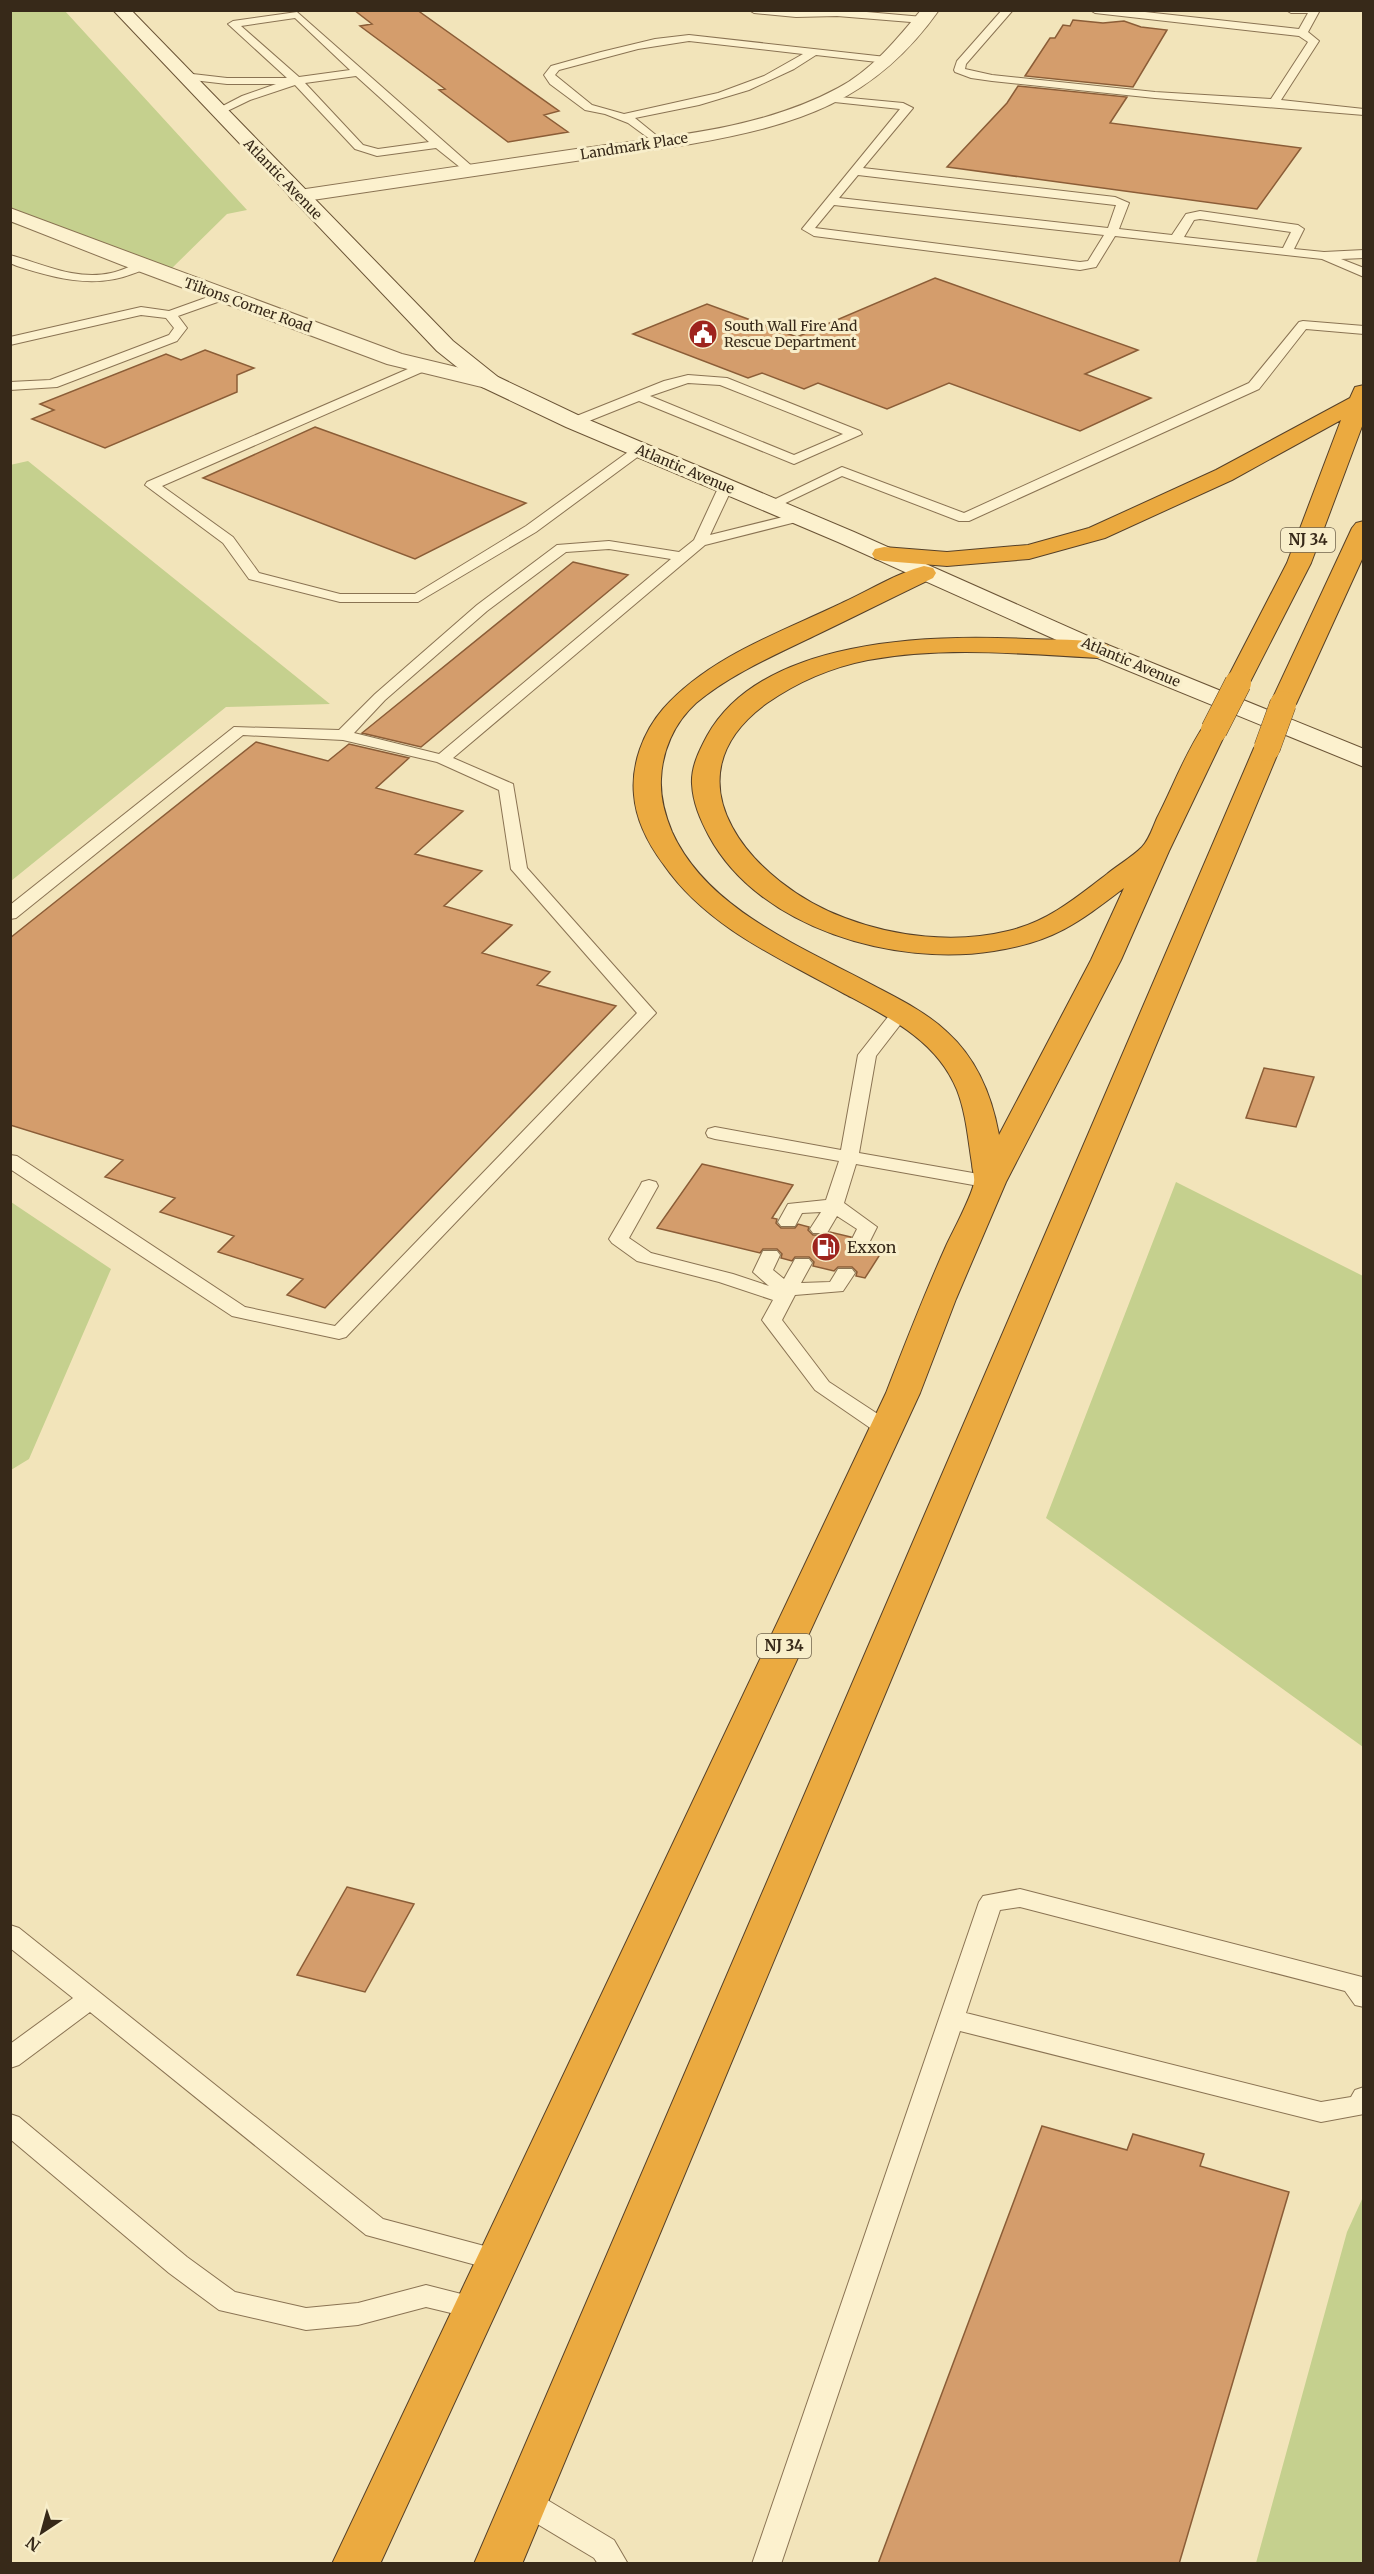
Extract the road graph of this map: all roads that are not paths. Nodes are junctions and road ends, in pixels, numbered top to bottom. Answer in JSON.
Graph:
{"nodes":[{"id":1,"x":121,"y":10,"type":"edge"},
{"id":2,"x":754,"y":10,"type":"edge"},
{"id":3,"x":1008,"y":10,"type":"edge"},
{"id":4,"x":1095,"y":10,"type":"edge"},
{"id":5,"x":1314,"y":10,"type":"edge"},
{"id":6,"x":1294,"y":11,"type":"edge"},
{"id":7,"x":838,"y":12,"type":"edge"},
{"id":8,"x":927,"y":15,"type":"edge"},
{"id":9,"x":1302,"y":33,"type":"junction"},
{"id":10,"x":814,"y":52,"type":"junction"},
{"id":11,"x":886,"y":60,"type":"junction"},
{"id":12,"x":359,"y":72,"type":"junction"},
{"id":13,"x":184,"y":76,"type":"junction"},
{"id":14,"x":297,"y":81,"type":"junction"},
{"id":15,"x":829,"y":99,"type":"junction"},
{"id":16,"x":1364,"y":102,"type":"edge"},
{"id":17,"x":1274,"y":103,"type":"junction"},
{"id":18,"x":1305,"y":105,"type":"junction"},
{"id":19,"x":219,"y":112,"type":"junction"},
{"id":20,"x":1364,"y":112,"type":"edge"},
{"id":21,"x":622,"y":117,"type":"junction"},
{"id":22,"x":658,"y":142,"type":"junction"},
{"id":23,"x":438,"y":144,"type":"junction"},
{"id":24,"x":470,"y":170,"type":"junction"},
{"id":25,"x":855,"y":171,"type":"junction"},
{"id":26,"x":299,"y":196,"type":"junction"},
{"id":27,"x":831,"y":201,"type":"junction"},
{"id":28,"x":13,"y":218,"type":"edge"},
{"id":29,"x":1112,"y":232,"type":"junction"},
{"id":30,"x":1176,"y":239,"type":"junction"},
{"id":31,"x":1287,"y":252,"type":"junction"},
{"id":32,"x":1364,"y":254,"type":"edge"},
{"id":33,"x":1324,"y":255,"type":"junction"},
{"id":34,"x":10,"y":259,"type":"edge"},
{"id":35,"x":142,"y":266,"type":"junction"},
{"id":36,"x":1364,"y":273,"type":"edge"},
{"id":37,"x":222,"y":296,"type":"junction"},
{"id":38,"x":170,"y":315,"type":"junction"},
{"id":39,"x":1364,"y":330,"type":"edge"},
{"id":40,"x":10,"y":341,"type":"edge"},
{"id":41,"x":424,"y":366,"type":"junction"},
{"id":42,"x":490,"y":382,"type":"junction"},
{"id":43,"x":10,"y":386,"type":"edge"},
{"id":44,"x":639,"y":396,"type":"junction"},
{"id":45,"x":1362,"y":396,"type":"edge"},
{"id":46,"x":574,"y":422,"type":"junction"},
{"id":47,"x":640,"y":450,"type":"junction"},
{"id":48,"x":726,"y":486,"type":"junction"},
{"id":49,"x":770,"y":505,"type":"junction"},
{"id":50,"x":799,"y":517,"type":"junction"},
{"id":51,"x":1364,"y":528,"type":"edge"},
{"id":52,"x":700,"y":543,"type":"junction"},
{"id":53,"x":884,"y":555,"type":"junction"},
{"id":54,"x":682,"y":557,"type":"junction"},
{"id":55,"x":924,"y":573,"type":"junction"},
{"id":56,"x":1100,"y":650,"type":"junction"},
{"id":57,"x":343,"y":735,"type":"junction"},
{"id":58,"x":442,"y":759,"type":"junction"},
{"id":59,"x":1364,"y":759,"type":"edge"},
{"id":60,"x":1155,"y":851,"type":"junction"},
{"id":61,"x":10,"y":914,"type":"edge"},
{"id":62,"x":901,"y":1012,"type":"junction"},
{"id":63,"x":715,"y":1133,"type":"dead end"},
{"id":64,"x":849,"y":1157,"type":"junction"},
{"id":65,"x":10,"y":1160,"type":"edge"},
{"id":66,"x":990,"y":1182,"type":"junction"},
{"id":67,"x":649,"y":1186,"type":"dead end"},
{"id":68,"x":834,"y":1205,"type":"junction"},
{"id":69,"x":788,"y":1222,"type":"dead end"},
{"id":70,"x":820,"y":1229,"type":"dead end"},
{"id":71,"x":862,"y":1239,"type":"dead end"},
{"id":72,"x":770,"y":1256,"type":"dead end"},
{"id":73,"x":802,"y":1263,"type":"dead end"},
{"id":74,"x":844,"y":1273,"type":"dead end"},
{"id":75,"x":785,"y":1293,"type":"junction"},
{"id":76,"x":886,"y":1429,"type":"junction"},
{"id":77,"x":10,"y":1934,"type":"edge"},
{"id":78,"x":90,"y":1998,"type":"junction"},
{"id":79,"x":1364,"y":1998,"type":"edge"},
{"id":80,"x":951,"y":2019,"type":"junction"},
{"id":81,"x":10,"y":2058,"type":"edge"},
{"id":82,"x":1364,"y":2097,"type":"edge"},
{"id":83,"x":10,"y":2124,"type":"edge"},
{"id":84,"x":498,"y":2260,"type":"junction"},
{"id":85,"x":476,"y":2308,"type":"junction"},
{"id":86,"x":524,"y":2501,"type":"junction"},
{"id":87,"x":356,"y":2564,"type":"edge"},
{"id":88,"x":498,"y":2564,"type":"edge"},
{"id":89,"x":614,"y":2564,"type":"edge"},
{"id":90,"x":766,"y":2564,"type":"edge"}],
"edges":[{"from":1,"to":13,"type":"main road","name":"Atlantic Avenue"},
{"from":2,"to":7,"type":"lane"},
{"from":3,"to":17,"type":"lane"},
{"from":4,"to":9,"type":"lane"},
{"from":5,"to":6,"type":"lane"},
{"from":5,"to":9,"type":"lane"},
{"from":7,"to":8,"type":"lane"},
{"from":8,"to":11,"type":"main road","name":"Landmark Place"},
{"from":9,"to":17,"type":"lane"},
{"from":10,"to":11,"type":"lane"},
{"from":10,"to":21,"type":"lane"},
{"from":10,"to":21,"type":"lane"},
{"from":11,"to":15,"type":"main road","name":"Landmark Place"},
{"from":12,"to":14,"type":"lane"},
{"from":12,"to":14,"type":"lane"},
{"from":12,"to":23,"type":"lane"},
{"from":13,"to":14,"type":"lane"},
{"from":13,"to":19,"type":"main road","name":"Atlantic Avenue"},
{"from":14,"to":19,"type":"lane"},
{"from":14,"to":23,"type":"lane"},
{"from":15,"to":22,"type":"main road","name":"Landmark Place"},
{"from":15,"to":25,"type":"lane"},
{"from":16,"to":18,"type":"lane"},
{"from":17,"to":18,"type":"lane"},
{"from":18,"to":20,"type":"lane"},
{"from":19,"to":26,"type":"main road","name":"Atlantic Avenue"},
{"from":21,"to":22,"type":"lane"},
{"from":22,"to":24,"type":"main road","name":"Landmark Place"},
{"from":23,"to":24,"type":"lane"},
{"from":24,"to":26,"type":"main road","name":"Landmark Place"},
{"from":25,"to":27,"type":"lane"},
{"from":25,"to":29,"type":"lane"},
{"from":26,"to":42,"type":"main road","name":"Atlantic Avenue"},
{"from":27,"to":29,"type":"lane"},
{"from":27,"to":29,"type":"lane"},
{"from":28,"to":35,"type":"main road","name":"Tiltons Corner Road"},
{"from":29,"to":30,"type":"lane"},
{"from":30,"to":31,"type":"lane"},
{"from":30,"to":31,"type":"lane"},
{"from":31,"to":33,"type":"lane"},
{"from":32,"to":33,"type":"lane"},
{"from":33,"to":36,"type":"lane"},
{"from":34,"to":35,"type":"lane"},
{"from":35,"to":37,"type":"main road","name":"Tiltons Corner Road"},
{"from":37,"to":38,"type":"lane"},
{"from":37,"to":41,"type":"main road","name":"Tiltons Corner Road"},
{"from":38,"to":40,"type":"lane"},
{"from":38,"to":43,"type":"lane"},
{"from":39,"to":49,"type":"lane"},
{"from":41,"to":42,"type":"main road","name":"Tiltons Corner Road"},
{"from":41,"to":47,"type":"lane"},
{"from":42,"to":46,"type":"main road","name":"Atlantic Avenue"},
{"from":44,"to":44,"type":"lane"},
{"from":44,"to":46,"type":"lane"},
{"from":45,"to":53,"type":"highway"},
{"from":45,"to":60,"type":"highway","number":"NJ 34","bridge":true},
{"from":46,"to":47,"type":"main road","name":"Atlantic Avenue"},
{"from":47,"to":48,"type":"main road","name":"Atlantic Avenue"},
{"from":48,"to":49,"type":"main road","name":"Atlantic Avenue"},
{"from":48,"to":52,"type":"lane"},
{"from":49,"to":50,"type":"main road","name":"Atlantic Avenue"},
{"from":50,"to":52,"type":"lane"},
{"from":50,"to":53,"type":"main road","name":"Atlantic Avenue"},
{"from":51,"to":86,"type":"highway","number":"NJ 34","bridge":true},
{"from":52,"to":54,"type":"lane"},
{"from":53,"to":55,"type":"main road","name":"Atlantic Avenue"},
{"from":54,"to":57,"type":"lane"},
{"from":54,"to":58,"type":"lane"},
{"from":55,"to":56,"type":"main road","name":"Atlantic Avenue"},
{"from":55,"to":62,"type":"highway"},
{"from":56,"to":59,"type":"main road","name":"Atlantic Avenue"},
{"from":56,"to":60,"type":"highway"},
{"from":57,"to":58,"type":"lane"},
{"from":57,"to":61,"type":"lane"},
{"from":58,"to":65,"type":"lane"},
{"from":60,"to":66,"type":"highway","number":"NJ 34"},
{"from":62,"to":64,"type":"lane"},
{"from":62,"to":66,"type":"highway"},
{"from":63,"to":64,"type":"lane"},
{"from":64,"to":66,"type":"lane"},
{"from":64,"to":68,"type":"lane"},
{"from":66,"to":76,"type":"highway","number":"NJ 34"},
{"from":67,"to":75,"type":"lane"},
{"from":68,"to":69,"type":"lane"},
{"from":68,"to":70,"type":"lane"},
{"from":68,"to":71,"type":"lane"},
{"from":72,"to":75,"type":"lane"},
{"from":73,"to":75,"type":"lane"},
{"from":74,"to":75,"type":"lane"},
{"from":75,"to":76,"type":"lane"},
{"from":76,"to":84,"type":"highway","number":"NJ 34"},
{"from":77,"to":78,"type":"lane"},
{"from":78,"to":81,"type":"lane"},
{"from":78,"to":84,"type":"lane"},
{"from":79,"to":80,"type":"lane"},
{"from":80,"to":82,"type":"lane"},
{"from":80,"to":90,"type":"lane"},
{"from":83,"to":85,"type":"lane"},
{"from":84,"to":85,"type":"highway","number":"NJ 34"},
{"from":85,"to":87,"type":"highway","number":"NJ 34"},
{"from":86,"to":88,"type":"highway","number":"NJ 34"},
{"from":86,"to":89,"type":"lane"}]}
